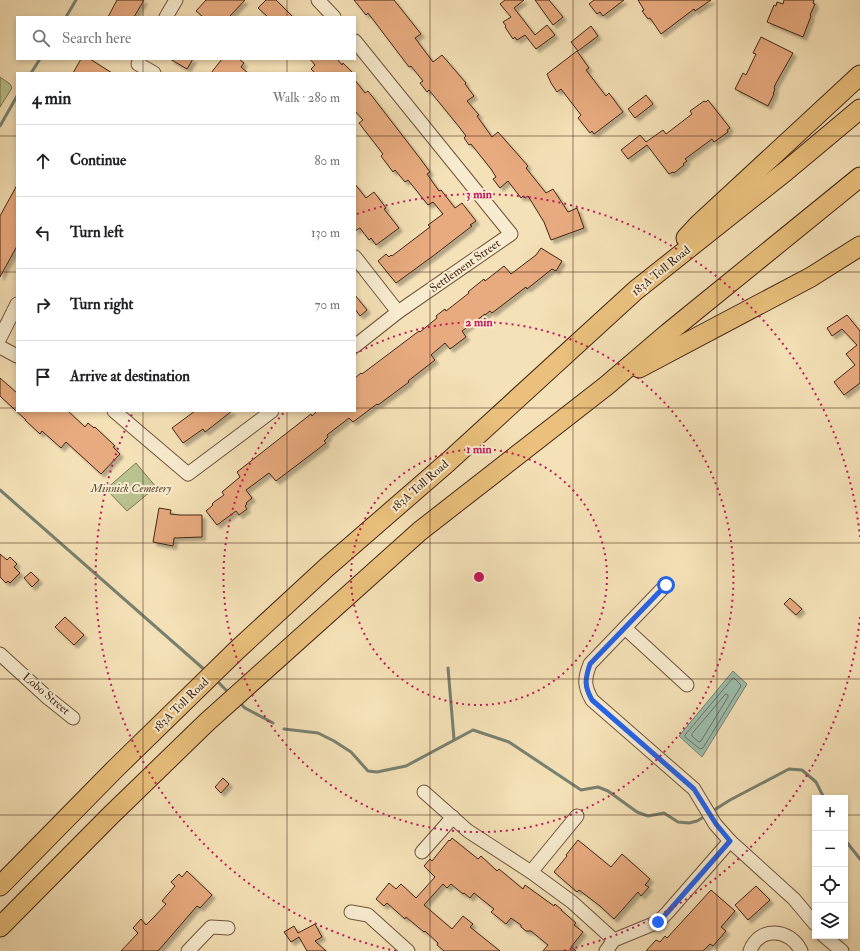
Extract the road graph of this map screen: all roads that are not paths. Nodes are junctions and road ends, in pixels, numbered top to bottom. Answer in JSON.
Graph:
{"nodes":[{"id":1,"x":176,"y":0,"type":"edge"},
{"id":2,"x":318,"y":0,"type":"edge"},
{"id":3,"x":167,"y":16,"type":"edge"},
{"id":4,"x":333,"y":16,"type":"edge"},
{"id":5,"x":356,"y":42,"type":"edge"},
{"id":6,"x":137,"y":65,"type":"edge"},
{"id":7,"x":152,"y":72,"type":"edge"},
{"id":8,"x":860,"y":75,"type":"edge"},
{"id":9,"x":860,"y":109,"type":"edge"},
{"id":10,"x":860,"y":177,"type":"edge"},
{"id":11,"x":860,"y":246,"type":"edge"},
{"id":12,"x":356,"y":258,"type":"edge"},
{"id":13,"x":636,"y":290,"type":"junction"},
{"id":14,"x":16,"y":306,"type":"edge"},
{"id":15,"x":398,"y":312,"type":"junction"},
{"id":16,"x":0,"y":338,"type":"edge"},
{"id":17,"x":356,"y":345,"type":"edge"},
{"id":18,"x":0,"y":347,"type":"edge"},
{"id":19,"x":16,"y":355,"type":"edge"},
{"id":20,"x":606,"y":386,"type":"junction"},
{"id":21,"x":115,"y":412,"type":"edge"},
{"id":22,"x":271,"y":412,"type":"edge"},
{"id":23,"x":666,"y":585,"type":"dead end"},
{"id":24,"x":625,"y":628,"type":"junction"},
{"id":25,"x":0,"y":654,"type":"edge"},
{"id":26,"x":687,"y":685,"type":"dead end"},
{"id":27,"x":74,"y":718,"type":"dead end"},
{"id":28,"x":424,"y":792,"type":"dead end"},
{"id":29,"x":577,"y":816,"type":"dead end"},
{"id":30,"x":453,"y":817,"type":"junction"},
{"id":31,"x":730,"y":841,"type":"junction"},
{"id":32,"x":422,"y":852,"type":"dead end"},
{"id":33,"x":531,"y":872,"type":"junction"},
{"id":34,"x":0,"y":886,"type":"edge"},
{"id":35,"x":351,"y":912,"type":"dead end"},
{"id":36,"x":812,"y":920,"type":"edge"},
{"id":37,"x":0,"y":927,"type":"edge"},
{"id":38,"x":228,"y":928,"type":"dead end"},
{"id":39,"x":828,"y":939,"type":"edge"},
{"id":40,"x":614,"y":940,"type":"junction"},
{"id":41,"x":188,"y":951,"type":"edge"},
{"id":42,"x":408,"y":951,"type":"edge"},
{"id":43,"x":606,"y":951,"type":"edge"},
{"id":44,"x":750,"y":951,"type":"edge"},
{"id":45,"x":801,"y":951,"type":"edge"},
{"id":46,"x":842,"y":951,"type":"edge"}],
"edges":[{"from":1,"to":3,"type":"street"},
{"from":2,"to":4,"type":"street"},
{"from":5,"to":15,"type":"street","name":"Settlement Street"},
{"from":6,"to":7,"type":"street"},
{"from":8,"to":13,"type":"highway"},
{"from":9,"to":13,"type":"highway","name":"183A Toll Road"},
{"from":10,"to":20,"type":"highway"},
{"from":11,"to":20,"type":"highway"},
{"from":12,"to":15,"type":"street"},
{"from":13,"to":34,"type":"highway","name":"183A Toll Road"},
{"from":14,"to":16,"type":"street"},
{"from":15,"to":17,"type":"street","name":"Settlement Street"},
{"from":18,"to":19,"type":"street"},
{"from":20,"to":37,"type":"highway"},
{"from":21,"to":22,"type":"street"},
{"from":23,"to":24,"type":"street"},
{"from":24,"to":26,"type":"street"},
{"from":24,"to":31,"type":"street"},
{"from":25,"to":27,"type":"street","name":"Lobo Street"},
{"from":28,"to":30,"type":"street"},
{"from":29,"to":33,"type":"street"},
{"from":30,"to":32,"type":"street"},
{"from":30,"to":33,"type":"street"},
{"from":31,"to":36,"type":"street"},
{"from":31,"to":40,"type":"street"},
{"from":33,"to":40,"type":"street"},
{"from":35,"to":42,"type":"street"},
{"from":38,"to":41,"type":"street"},
{"from":39,"to":46,"type":"street"},
{"from":40,"to":43,"type":"street"},
{"from":44,"to":45,"type":"street"}]}
